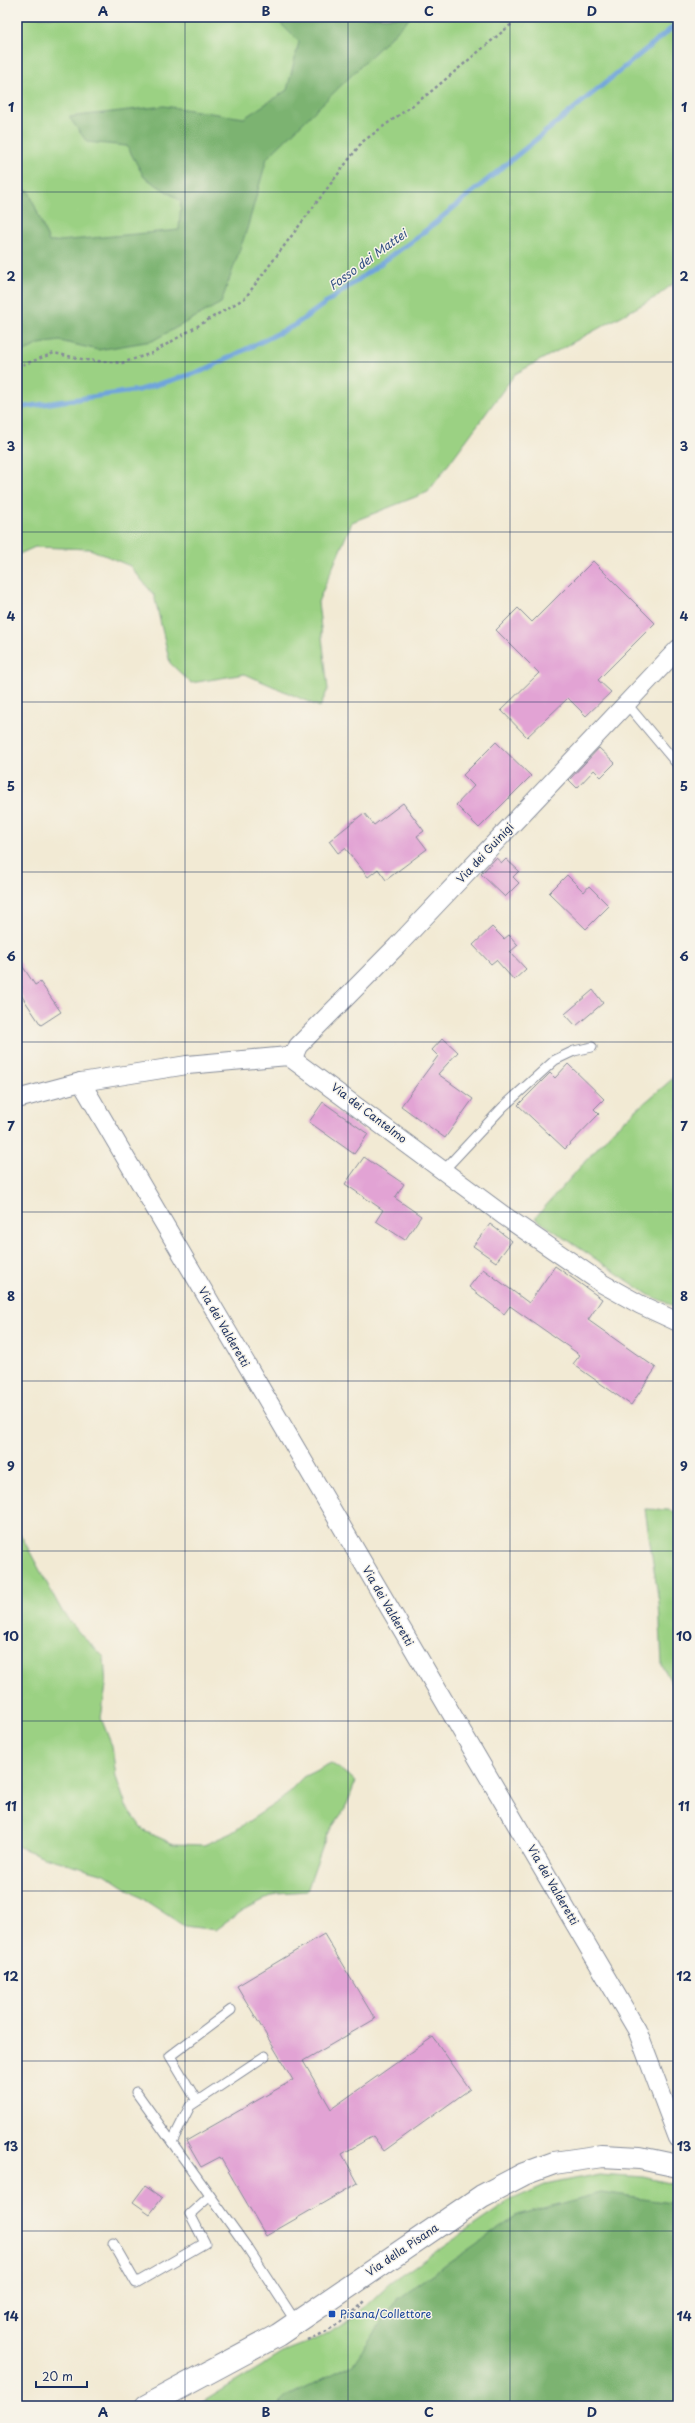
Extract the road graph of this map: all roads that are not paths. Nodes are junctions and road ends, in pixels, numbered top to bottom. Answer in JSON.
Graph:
{"nodes":[{"id":1,"x":678,"y":649,"type":"edge"},
{"id":2,"x":626,"y":703,"type":"junction"},
{"id":3,"x":678,"y":764,"type":"edge"},
{"id":4,"x":592,"y":1047,"type":"dead end"},
{"id":5,"x":293,"y":1058,"type":"junction"},
{"id":6,"x":81,"y":1082,"type":"junction"},
{"id":7,"x":17,"y":1099,"type":"edge"},
{"id":8,"x":444,"y":1170,"type":"junction"},
{"id":9,"x":678,"y":1322,"type":"edge"},
{"id":10,"x":231,"y":2010,"type":"dead end"},
{"id":11,"x":265,"y":2056,"type":"dead end"},
{"id":12,"x":136,"y":2092,"type":"dead end"},
{"id":13,"x":197,"y":2101,"type":"junction"},
{"id":14,"x":678,"y":2138,"type":"edge"},
{"id":15,"x":172,"y":2142,"type":"junction"},
{"id":16,"x":678,"y":2166,"type":"edge"},
{"id":17,"x":210,"y":2196,"type":"junction"},
{"id":18,"x":113,"y":2243,"type":"dead end"},
{"id":19,"x":301,"y":2331,"type":"junction"},
{"id":20,"x":146,"y":2406,"type":"edge"}],
"edges":[{"from":1,"to":2,"type":"street","name":"Via dei Guinigi"},
{"from":2,"to":3,"type":"lane"},
{"from":2,"to":5,"type":"street","name":"Via dei Guinigi"},
{"from":4,"to":8,"type":"lane"},
{"from":5,"to":6,"type":"street"},
{"from":5,"to":8,"type":"street","name":"Via dei Cantelmo"},
{"from":6,"to":7,"type":"street"},
{"from":6,"to":14,"type":"street","name":"Via dei Valderetti"},
{"from":8,"to":9,"type":"street","name":"Via dei Cantelmo"},
{"from":10,"to":13,"type":"lane"},
{"from":11,"to":13,"type":"lane"},
{"from":12,"to":15,"type":"lane"},
{"from":13,"to":15,"type":"lane"},
{"from":15,"to":17,"type":"lane"},
{"from":16,"to":19,"type":"main road","name":"Via della Pisana"},
{"from":17,"to":18,"type":"lane"},
{"from":17,"to":19,"type":"lane"},
{"from":19,"to":20,"type":"main road","name":"Via della Pisana"}]}
